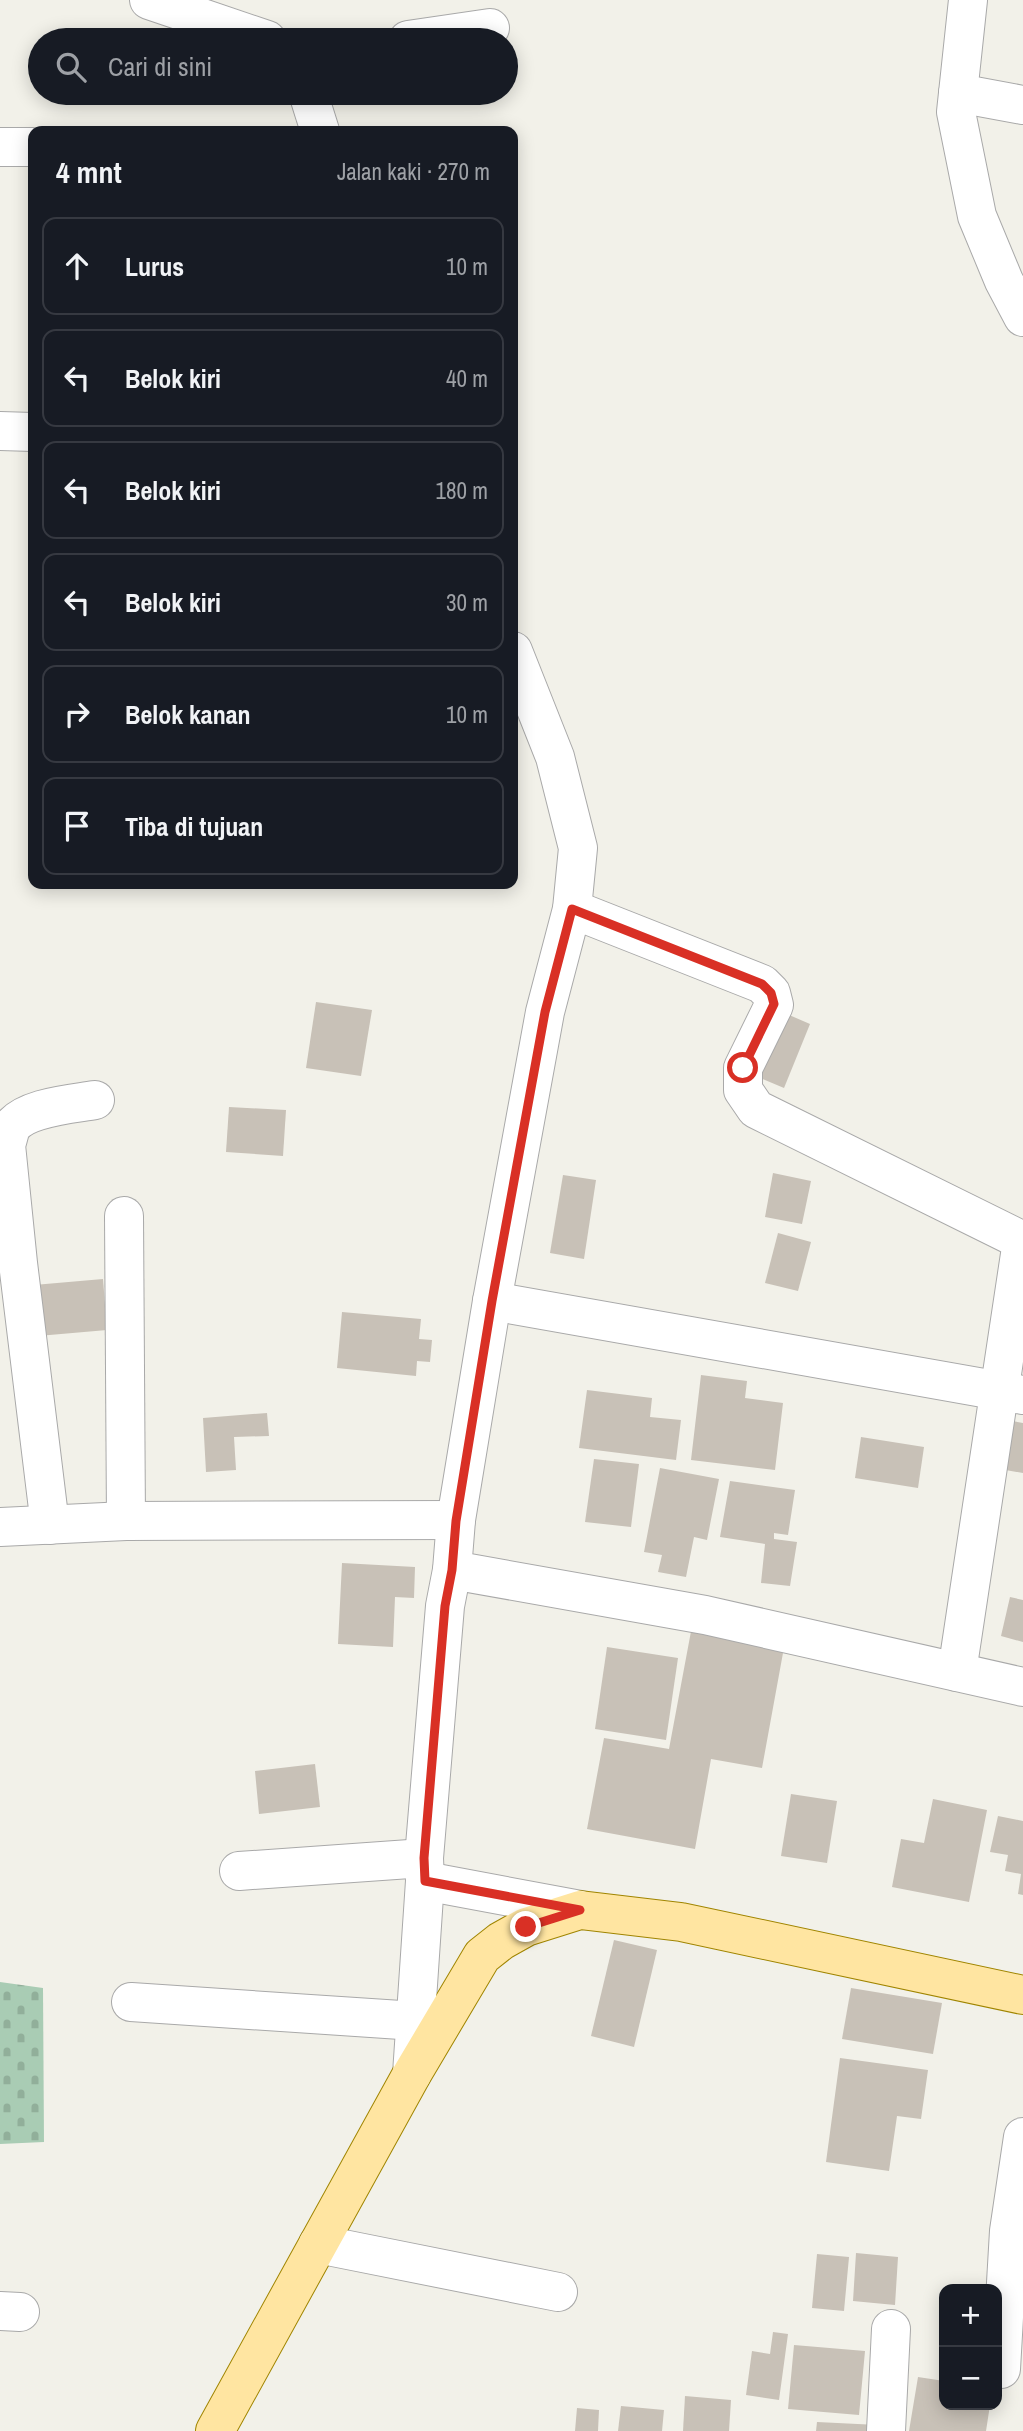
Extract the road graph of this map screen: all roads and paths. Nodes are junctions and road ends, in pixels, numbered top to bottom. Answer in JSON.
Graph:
{"nodes":[{"id":1,"x":149,"y":0,"type":"edge"},
{"id":2,"x":968,"y":0,"type":"edge"},
{"id":3,"x":232,"y":28,"type":"edge"},
{"id":4,"x":958,"y":93,"type":"junction"},
{"id":5,"x":312,"y":105,"type":"edge"},
{"id":6,"x":1023,"y":105,"type":"edge"},
{"id":7,"x":318,"y":126,"type":"edge"},
{"id":8,"x":0,"y":147,"type":"edge"},
{"id":9,"x":28,"y":147,"type":"edge"},
{"id":10,"x":1023,"y":317,"type":"edge"},
{"id":11,"x":0,"y":431,"type":"edge"},
{"id":12,"x":28,"y":432,"type":"edge"},
{"id":13,"x":518,"y":664,"type":"edge"},
{"id":14,"x":572,"y":909,"type":"junction"},
{"id":15,"x":95,"y":1100,"type":"dead end"},
{"id":16,"x":124,"y":1216,"type":"dead end"},
{"id":17,"x":1023,"y":1241,"type":"edge"},
{"id":18,"x":9,"y":1266,"type":"edge"},
{"id":19,"x":492,"y":1301,"type":"junction"},
{"id":20,"x":1011,"y":1392,"type":"edge"},
{"id":21,"x":126,"y":1521,"type":"junction"},
{"id":22,"x":456,"y":1521,"type":"junction"},
{"id":23,"x":50,"y":1525,"type":"junction"},
{"id":24,"x":0,"y":1527,"type":"edge"},
{"id":25,"x":452,"y":1570,"type":"junction"},
{"id":26,"x":957,"y":1672,"type":"junction"},
{"id":27,"x":1023,"y":1687,"type":"edge"},
{"id":28,"x":424,"y":1869,"type":"junction"},
{"id":29,"x":239,"y":1871,"type":"dead end"},
{"id":30,"x":580,"y":1910,"type":"junction"},
{"id":31,"x":1023,"y":1995,"type":"edge"},
{"id":32,"x":131,"y":2002,"type":"dead end"},
{"id":33,"x":416,"y":2021,"type":"junction"},
{"id":34,"x":412,"y":2074,"type":"junction"},
{"id":35,"x":1023,"y":2137,"type":"edge"},
{"id":36,"x":318,"y":2244,"type":"junction"},
{"id":37,"x":558,"y":2292,"type":"dead end"},
{"id":38,"x":891,"y":2329,"type":"dead end"},
{"id":39,"x":1002,"y":2352,"type":"edge"},
{"id":40,"x":215,"y":2431,"type":"edge"},
{"id":41,"x":886,"y":2431,"type":"edge"}],
"edges":[{"from":1,"to":3,"type":"street"},
{"from":2,"to":4,"type":"street"},
{"from":4,"to":6,"type":"street"},
{"from":4,"to":10,"type":"street"},
{"from":5,"to":7,"type":"street"},
{"from":8,"to":9,"type":"street"},
{"from":11,"to":12,"type":"street"},
{"from":13,"to":14,"type":"street"},
{"from":14,"to":17,"type":"street"},
{"from":14,"to":19,"type":"street"},
{"from":15,"to":18,"type":"street"},
{"from":16,"to":21,"type":"street"},
{"from":17,"to":20,"type":"street"},
{"from":18,"to":23,"type":"street"},
{"from":19,"to":20,"type":"street"},
{"from":19,"to":22,"type":"street"},
{"from":20,"to":26,"type":"street"},
{"from":21,"to":22,"type":"street"},
{"from":21,"to":23,"type":"street"},
{"from":22,"to":25,"type":"street"},
{"from":23,"to":24,"type":"street"},
{"from":25,"to":26,"type":"street"},
{"from":25,"to":28,"type":"street"},
{"from":26,"to":27,"type":"street"},
{"from":28,"to":29,"type":"street"},
{"from":28,"to":30,"type":"street"},
{"from":28,"to":33,"type":"street"},
{"from":30,"to":31,"type":"main road"},
{"from":30,"to":34,"type":"main road"},
{"from":32,"to":33,"type":"street"},
{"from":33,"to":34,"type":"street"},
{"from":34,"to":36,"type":"main road"},
{"from":35,"to":39,"type":"street"},
{"from":36,"to":37,"type":"street"},
{"from":36,"to":40,"type":"main road"},
{"from":38,"to":41,"type":"street"}]}
